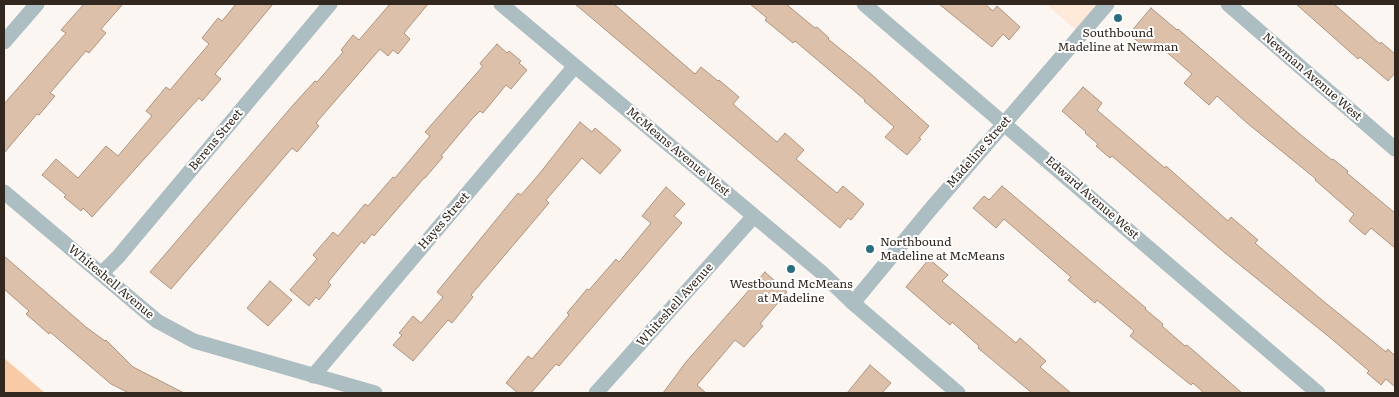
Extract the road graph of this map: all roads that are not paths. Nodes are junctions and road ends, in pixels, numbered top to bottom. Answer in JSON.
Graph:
{"nodes":[{"id":1,"x":37,"y":4,"type":"edge"},
{"id":2,"x":330,"y":4,"type":"edge"},
{"id":3,"x":501,"y":4,"type":"edge"},
{"id":4,"x":864,"y":4,"type":"edge"},
{"id":5,"x":1108,"y":4,"type":"edge"},
{"id":6,"x":1228,"y":4,"type":"edge"},
{"id":7,"x":4,"y":42,"type":"edge"},
{"id":8,"x":575,"y":66,"type":"junction"},
{"id":9,"x":1004,"y":122,"type":"junction"},
{"id":10,"x":1395,"y":150,"type":"edge"},
{"id":11,"x":4,"y":192,"type":"edge"},
{"id":12,"x":754,"y":216,"type":"junction"},
{"id":13,"x":101,"y":274,"type":"junction"},
{"id":14,"x":853,"y":303,"type":"junction"},
{"id":15,"x":313,"y":376,"type":"junction"},
{"id":16,"x":949,"y":390,"type":"edge"},
{"id":17,"x":375,"y":393,"type":"edge"},
{"id":18,"x":596,"y":393,"type":"edge"},
{"id":19,"x":1318,"y":393,"type":"edge"}],
"edges":[{"from":1,"to":7,"type":"street"},
{"from":2,"to":13,"type":"street","name":"Berens Street"},
{"from":3,"to":8,"type":"street","name":"McMeans Avenue West"},
{"from":4,"to":9,"type":"street","name":"Edward Avenue West"},
{"from":5,"to":9,"type":"street","name":"Madeline Street"},
{"from":6,"to":10,"type":"street","name":"Newman Avenue West"},
{"from":8,"to":12,"type":"street","name":"McMeans Avenue West"},
{"from":8,"to":15,"type":"street","name":"Hayes Street"},
{"from":9,"to":14,"type":"street","name":"Madeline Street"},
{"from":9,"to":19,"type":"street","name":"Edward Avenue West"},
{"from":11,"to":13,"type":"street","name":"Whiteshell Avenue"},
{"from":12,"to":14,"type":"street","name":"McMeans Avenue West"},
{"from":12,"to":18,"type":"street","name":"Whiteshell Avenue"},
{"from":13,"to":15,"type":"street","name":"Whiteshell Avenue"},
{"from":14,"to":16,"type":"street"},
{"from":15,"to":17,"type":"street","name":"Whiteshell Avenue"}]}
